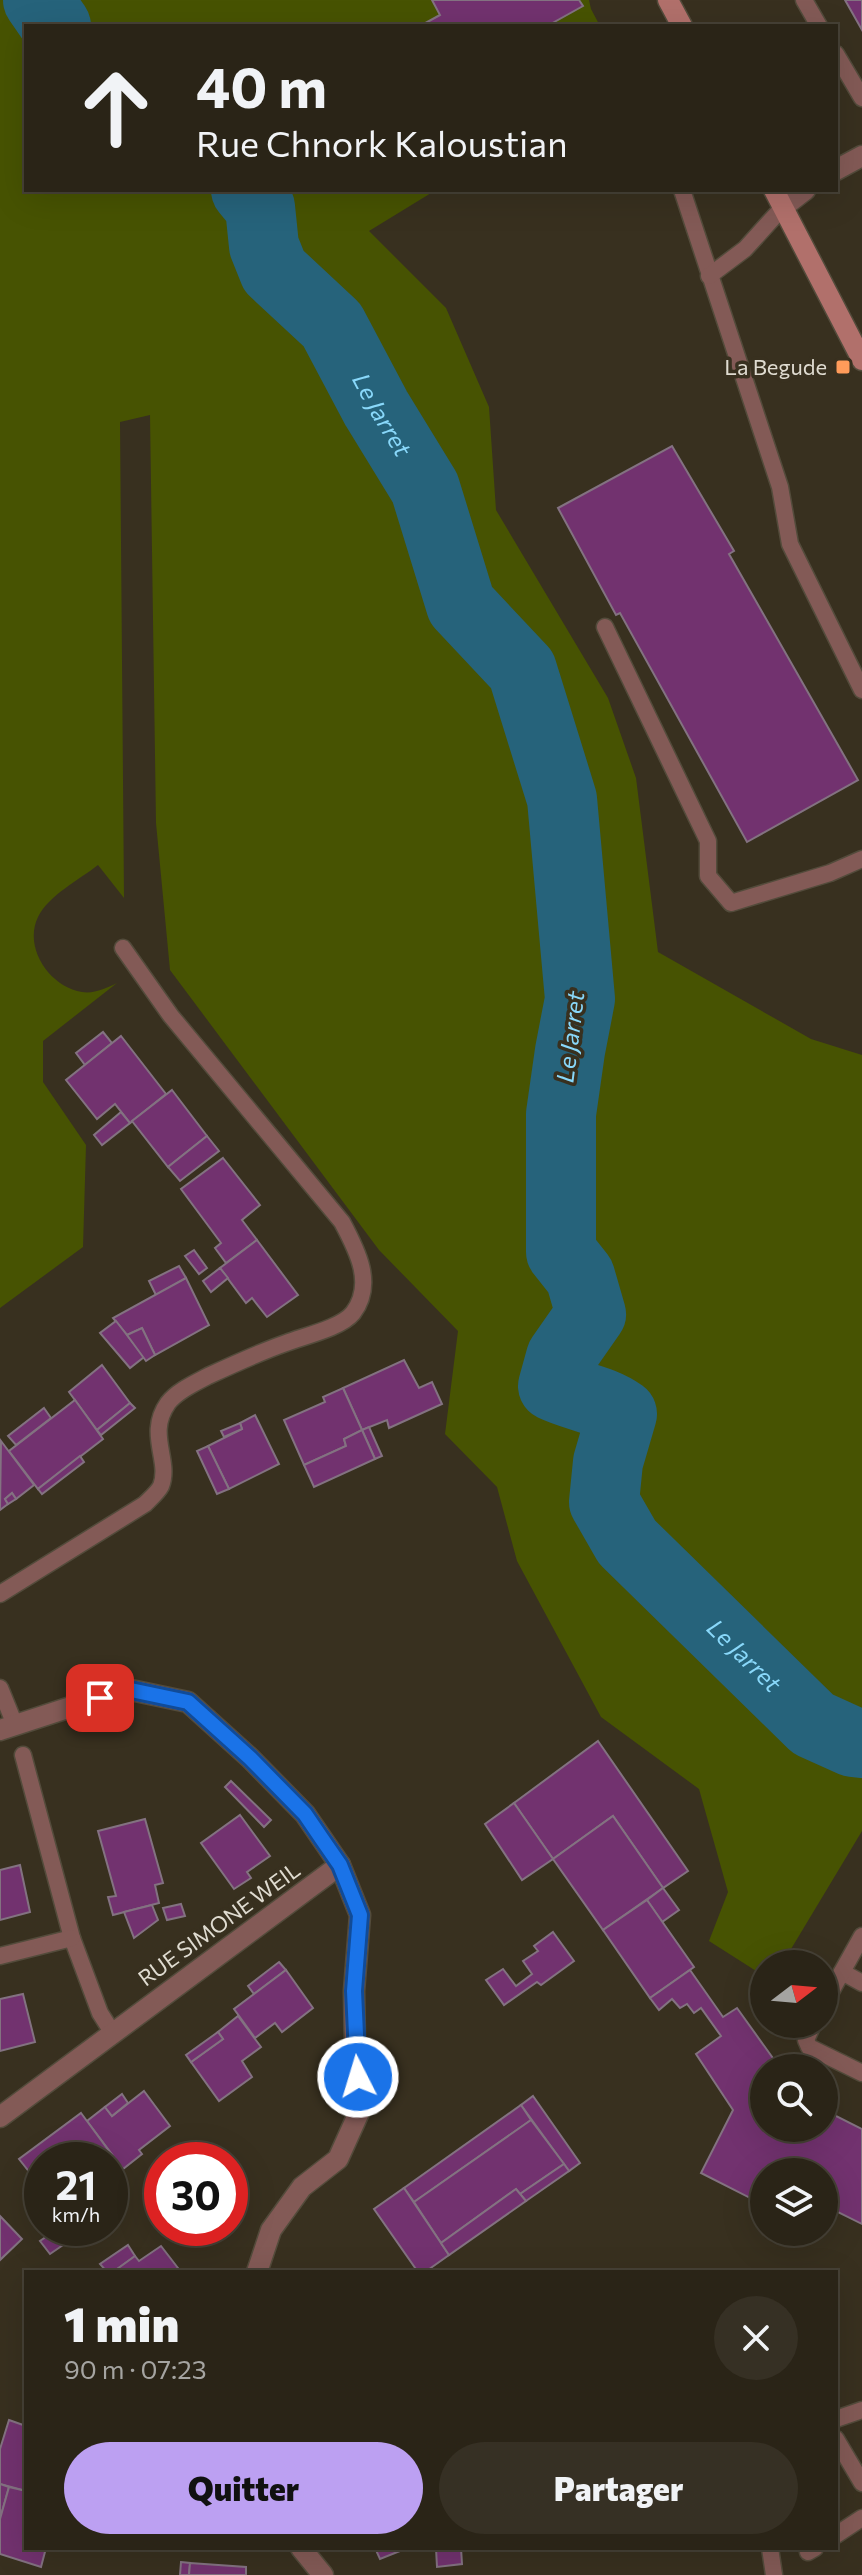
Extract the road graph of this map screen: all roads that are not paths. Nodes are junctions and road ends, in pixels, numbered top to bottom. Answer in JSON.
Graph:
{"nodes":[{"id":1,"x":668,"y":0,"type":"edge"},
{"id":2,"x":804,"y":0,"type":"edge"},
{"id":3,"x":681,"y":24,"type":"edge"},
{"id":4,"x":818,"y":24,"type":"edge"},
{"id":5,"x":838,"y":57,"type":"edge"},
{"id":6,"x":862,"y":98,"type":"edge"},
{"id":7,"x":862,"y":156,"type":"edge"},
{"id":8,"x":838,"y":169,"type":"edge"},
{"id":9,"x":683,"y":192,"type":"edge"},
{"id":10,"x":798,"y":192,"type":"edge"},
{"id":11,"x":778,"y":198,"type":"edge"},
{"id":12,"x":709,"y":276,"type":"junction"},
{"id":13,"x":862,"y":360,"type":"edge"},
{"id":14,"x":605,"y":627,"type":"dead end"},
{"id":15,"x":862,"y":690,"type":"edge"},
{"id":16,"x":862,"y":859,"type":"edge"},
{"id":17,"x":123,"y":948,"type":"dead end"},
{"id":18,"x":0,"y":1594,"type":"edge"},
{"id":19,"x":0,"y":1688,"type":"edge"},
{"id":20,"x":7,"y":1728,"type":"edge"},
{"id":21,"x":23,"y":1755,"type":"dead end"},
{"id":22,"x":340,"y":1865,"type":"junction"},
{"id":23,"x":862,"y":1936,"type":"edge"},
{"id":24,"x":72,"y":1938,"type":"junction"},
{"id":25,"x":0,"y":1956,"type":"edge"},
{"id":26,"x":842,"y":1972,"type":"junction"},
{"id":27,"x":838,"y":1979,"type":"edge"},
{"id":28,"x":862,"y":1983,"type":"edge"},
{"id":29,"x":112,"y":2032,"type":"junction"},
{"id":30,"x":807,"y":2038,"type":"edge"},
{"id":31,"x":862,"y":2073,"type":"edge"},
{"id":32,"x":0,"y":2117,"type":"edge"},
{"id":33,"x":258,"y":2270,"type":"edge"},
{"id":34,"x":862,"y":2410,"type":"edge"},
{"id":35,"x":838,"y":2418,"type":"edge"},
{"id":36,"x":838,"y":2442,"type":"edge"},
{"id":37,"x":862,"y":2483,"type":"edge"},
{"id":38,"x":862,"y":2518,"type":"edge"},
{"id":39,"x":838,"y":2534,"type":"edge"},
{"id":40,"x":303,"y":2550,"type":"edge"},
{"id":41,"x":770,"y":2550,"type":"edge"},
{"id":42,"x":323,"y":2575,"type":"edge"},
{"id":43,"x":774,"y":2575,"type":"edge"}],
"edges":[{"from":1,"to":3,"type":"main road"},
{"from":2,"to":4,"type":"lane"},
{"from":5,"to":6,"type":"lane"},
{"from":7,"to":8,"type":"street"},
{"from":9,"to":12,"type":"lane"},
{"from":10,"to":11,"type":"street"},
{"from":11,"to":12,"type":"lane"},
{"from":11,"to":13,"type":"main road"},
{"from":12,"to":15,"type":"lane"},
{"from":14,"to":16,"type":"lane"},
{"from":17,"to":18,"type":"lane"},
{"from":19,"to":20,"type":"lane"},
{"from":20,"to":22,"type":"street"},
{"from":21,"to":24,"type":"lane"},
{"from":22,"to":29,"type":"street","name":"RUE SIMONE WEIL"},
{"from":22,"to":33,"type":"street"},
{"from":23,"to":26,"type":"lane"},
{"from":24,"to":25,"type":"lane"},
{"from":24,"to":29,"type":"lane"},
{"from":26,"to":27,"type":"lane"},
{"from":26,"to":28,"type":"lane"},
{"from":29,"to":32,"type":"street","name":"RUE SIMONE WEIL"},
{"from":30,"to":31,"type":"lane"},
{"from":34,"to":35,"type":"lane"},
{"from":36,"to":37,"type":"lane"},
{"from":38,"to":39,"type":"lane"},
{"from":40,"to":42,"type":"street"},
{"from":41,"to":43,"type":"lane"}]}
